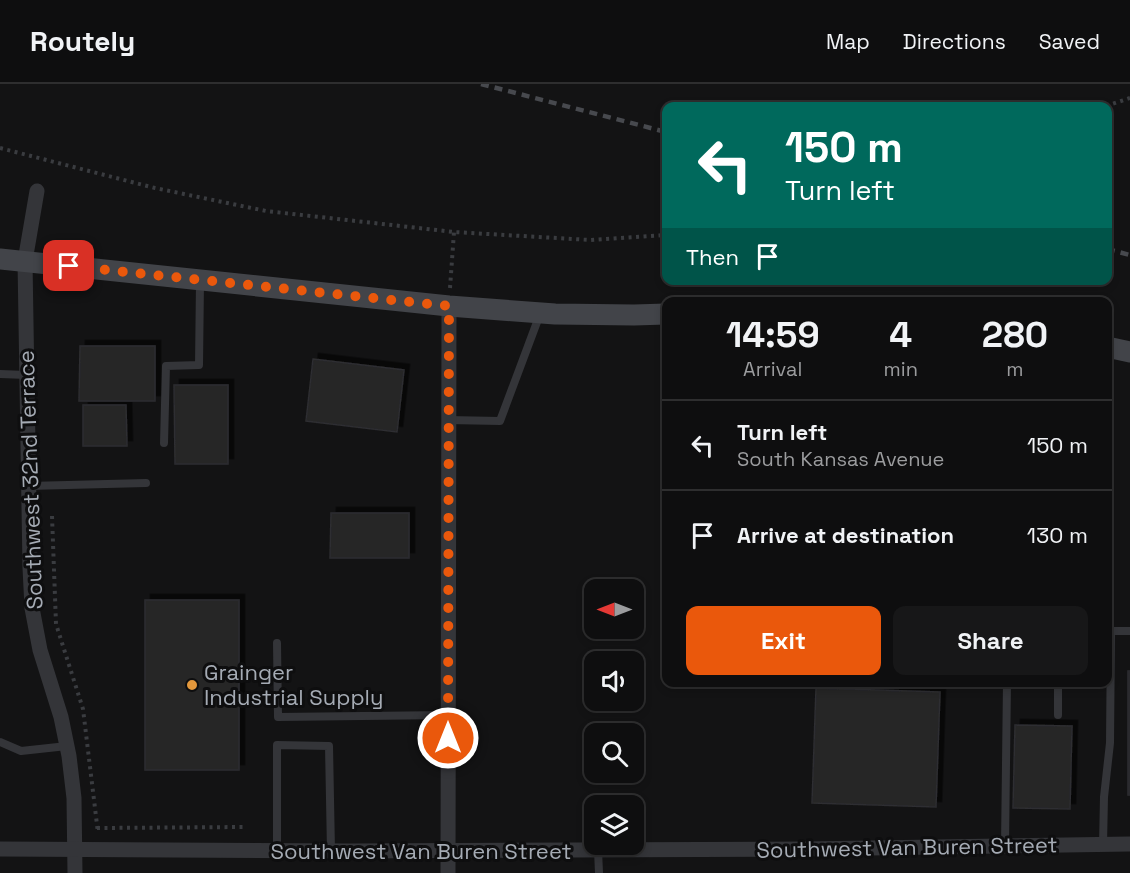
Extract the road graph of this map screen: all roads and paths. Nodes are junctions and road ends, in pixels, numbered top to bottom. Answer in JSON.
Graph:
{"nodes":[{"id":1,"x":1130,"y":98,"type":"edge"},
{"id":2,"x":1112,"y":104,"type":"edge"},
{"id":3,"x":0,"y":148,"type":"edge"},
{"id":4,"x":37,"y":191,"type":"dead end"},
{"id":5,"x":454,"y":231,"type":"junction"},
{"id":6,"x":662,"y":235,"type":"edge"},
{"id":7,"x":0,"y":259,"type":"edge"},
{"id":8,"x":25,"y":261,"type":"junction"},
{"id":9,"x":200,"y":280,"type":"junction"},
{"id":10,"x":449,"y":306,"type":"junction"},
{"id":11,"x":540,"y":313,"type":"junction"},
{"id":12,"x":662,"y":315,"type":"edge"},
{"id":13,"x":1112,"y":347,"type":"edge"},
{"id":14,"x":1130,"y":352,"type":"edge"},
{"id":15,"x":0,"y":374,"type":"edge"},
{"id":16,"x":27,"y":375,"type":"junction"},
{"id":17,"x":448,"y":420,"type":"junction"},
{"id":18,"x":164,"y":443,"type":"dead end"},
{"id":19,"x":146,"y":483,"type":"dead end"},
{"id":20,"x":28,"y":486,"type":"junction"},
{"id":21,"x":52,"y":516,"type":"dead end"},
{"id":22,"x":1112,"y":631,"type":"edge"},
{"id":23,"x":1130,"y":631,"type":"edge"},
{"id":24,"x":277,"y":644,"type":"dead end"},
{"id":25,"x":1007,"y":687,"type":"edge"},
{"id":26,"x":1058,"y":687,"type":"edge"},
{"id":27,"x":1111,"y":687,"type":"edge"},
{"id":28,"x":448,"y":715,"type":"junction"},
{"id":29,"x":1058,"y":715,"type":"dead end"},
{"id":30,"x":0,"y":742,"type":"edge"},
{"id":31,"x":67,"y":746,"type":"junction"},
{"id":32,"x":75,"y":827,"type":"junction"},
{"id":33,"x":246,"y":827,"type":"dead end"},
{"id":34,"x":98,"y":828,"type":"junction"},
{"id":35,"x":1103,"y":844,"type":"junction"},
{"id":36,"x":1130,"y":844,"type":"edge"},
{"id":37,"x":1005,"y":846,"type":"junction"},
{"id":38,"x":0,"y":849,"type":"edge"},
{"id":39,"x":75,"y":849,"type":"junction"},
{"id":40,"x":99,"y":850,"type":"junction"},
{"id":41,"x":584,"y":850,"type":"edge"},
{"id":42,"x":644,"y":850,"type":"edge"},
{"id":43,"x":277,"y":851,"type":"junction"},
{"id":44,"x":331,"y":851,"type":"junction"},
{"id":45,"x":448,"y":851,"type":"junction"},
{"id":46,"x":598,"y":855,"type":"edge"},
{"id":47,"x":75,"y":873,"type":"edge"},
{"id":48,"x":448,"y":873,"type":"edge"},
{"id":49,"x":598,"y":873,"type":"edge"}],
"edges":[{"from":1,"to":2,"type":"path"},
{"from":3,"to":5,"type":"path"},
{"from":4,"to":8,"type":"street","name":"Southwest 32nd Terrace"},
{"from":5,"to":6,"type":"path"},
{"from":5,"to":10,"type":"path"},
{"from":7,"to":8,"type":"main road"},
{"from":8,"to":9,"type":"main road"},
{"from":8,"to":16,"type":"street","name":"Southwest 32nd Terrace"},
{"from":9,"to":10,"type":"main road"},
{"from":9,"to":18,"type":"lane"},
{"from":10,"to":11,"type":"main road"},
{"from":10,"to":17,"type":"street"},
{"from":11,"to":12,"type":"main road"},
{"from":11,"to":17,"type":"lane"},
{"from":13,"to":14,"type":"main road"},
{"from":15,"to":16,"type":"lane"},
{"from":16,"to":20,"type":"street","name":"Southwest 32nd Terrace"},
{"from":17,"to":28,"type":"street"},
{"from":19,"to":20,"type":"lane"},
{"from":20,"to":31,"type":"street","name":"Southwest 32nd Terrace"},
{"from":21,"to":34,"type":"path"},
{"from":22,"to":23,"type":"lane"},
{"from":24,"to":28,"type":"lane"},
{"from":25,"to":37,"type":"lane"},
{"from":26,"to":29,"type":"lane"},
{"from":27,"to":35,"type":"lane"},
{"from":28,"to":45,"type":"street"},
{"from":30,"to":31,"type":"lane"},
{"from":31,"to":32,"type":"street","name":"Southwest 32nd Terrace"},
{"from":32,"to":34,"type":"path"},
{"from":32,"to":39,"type":"street","name":"Southwest 32nd Terrace"},
{"from":33,"to":34,"type":"path"},
{"from":34,"to":40,"type":"path"},
{"from":35,"to":36,"type":"street","name":"Southwest Van Buren Street"},
{"from":35,"to":37,"type":"street","name":"Southwest Van Buren Street"},
{"from":37,"to":42,"type":"street","name":"Southwest Van Buren Street"},
{"from":38,"to":39,"type":"street","name":"Southwest Van Buren Street"},
{"from":39,"to":40,"type":"street","name":"Southwest Van Buren Street"},
{"from":39,"to":47,"type":"street","name":"Southwest 32nd Terrace"},
{"from":40,"to":43,"type":"street","name":"Southwest Van Buren Street"},
{"from":41,"to":45,"type":"street","name":"Southwest Van Buren Street"},
{"from":43,"to":44,"type":"street","name":"Southwest Van Buren Street"},
{"from":43,"to":44,"type":"lane"},
{"from":44,"to":45,"type":"street","name":"Southwest Van Buren Street"},
{"from":45,"to":48,"type":"street"},
{"from":46,"to":49,"type":"lane"}]}
